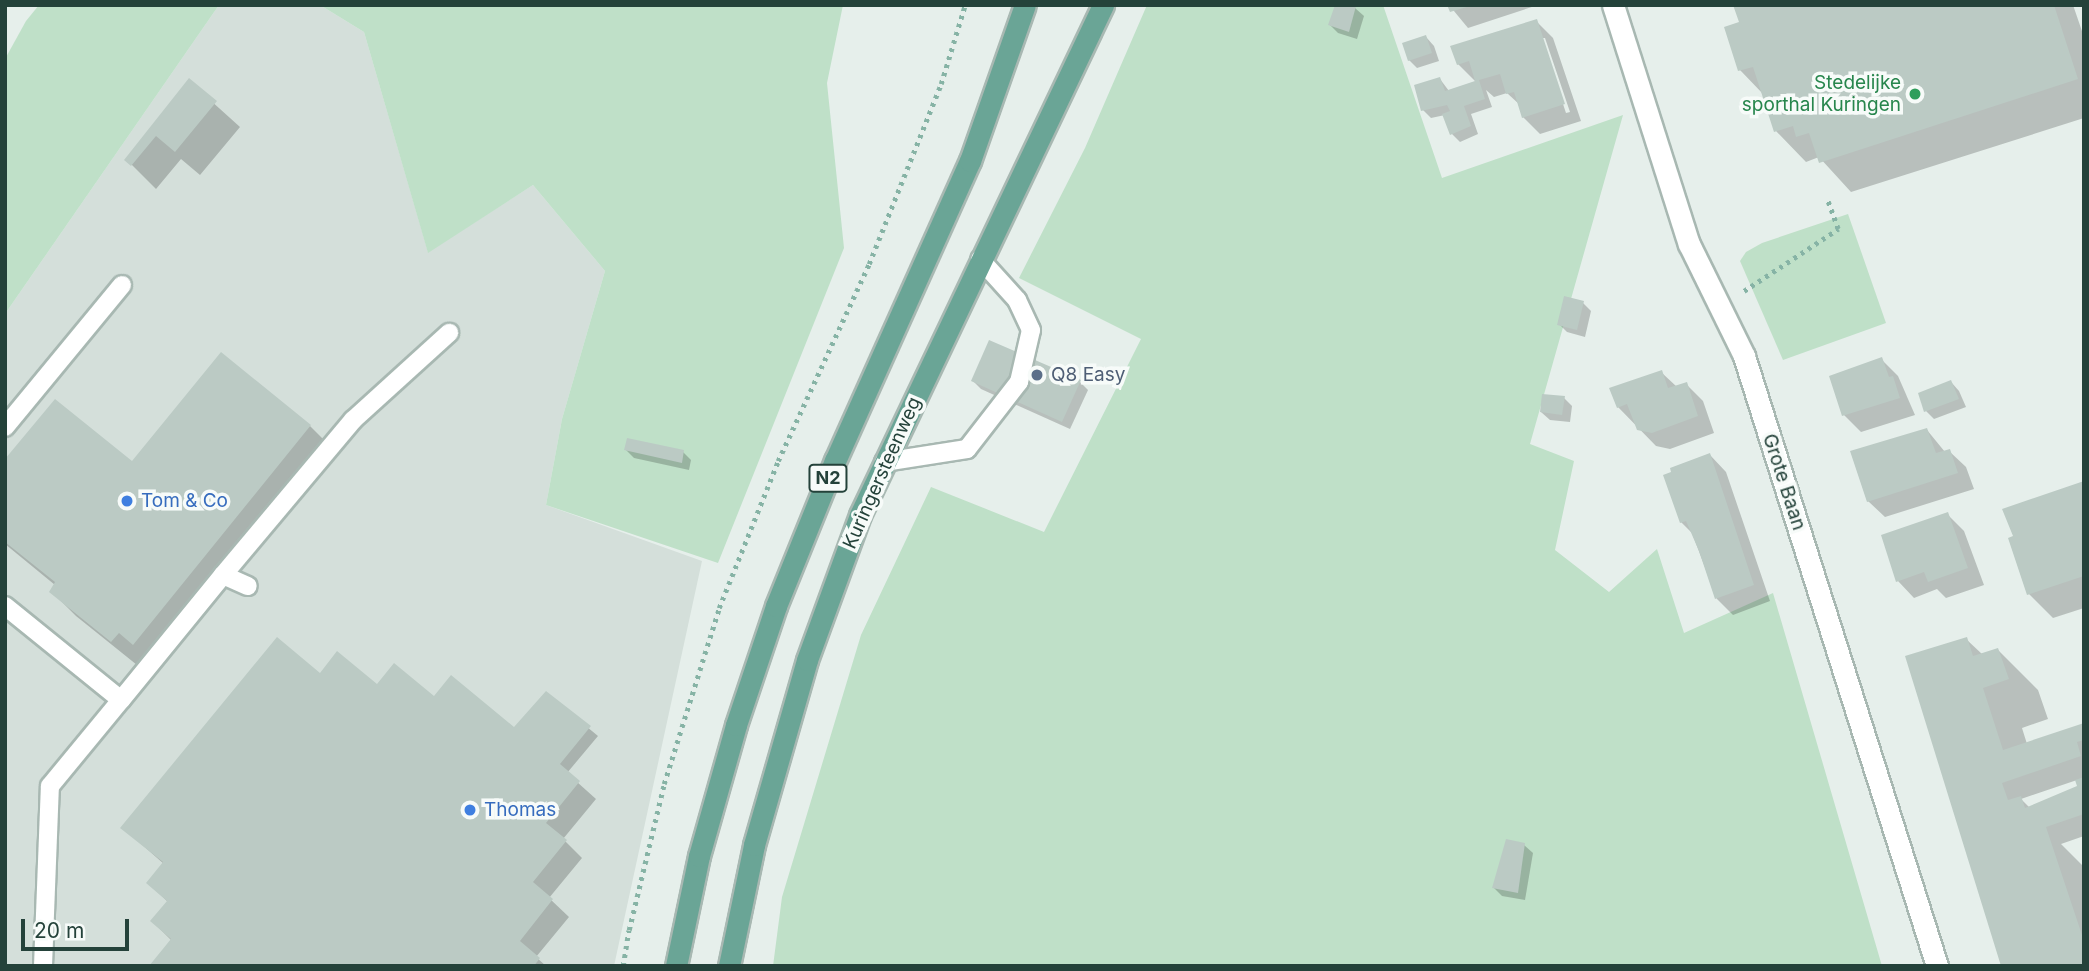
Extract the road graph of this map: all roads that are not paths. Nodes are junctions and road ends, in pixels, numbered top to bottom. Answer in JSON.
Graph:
{"nodes":[{"id":1,"x":1025,"y":5,"type":"edge"},
{"id":2,"x":1103,"y":5,"type":"edge"},
{"id":3,"x":1613,"y":5,"type":"edge"},
{"id":4,"x":979,"y":259,"type":"junction"},
{"id":5,"x":122,"y":285,"type":"dead end"},
{"id":6,"x":449,"y":333,"type":"dead end"},
{"id":7,"x":5,"y":428,"type":"edge"},
{"id":8,"x":884,"y":462,"type":"junction"},
{"id":9,"x":223,"y":575,"type":"junction"},
{"id":10,"x":248,"y":586,"type":"dead end"},
{"id":11,"x":5,"y":606,"type":"edge"},
{"id":12,"x":121,"y":700,"type":"junction"},
{"id":13,"x":43,"y":966,"type":"edge"},
{"id":14,"x":676,"y":966,"type":"edge"},
{"id":15,"x":729,"y":966,"type":"edge"},
{"id":16,"x":1937,"y":966,"type":"edge"}],
"edges":[{"from":1,"to":14,"type":"main road","number":"N2"},
{"from":2,"to":4,"type":"main road","name":"Kuringersteenweg","number":"N2"},
{"from":3,"to":16,"type":"street","name":"Grote Baan"},
{"from":4,"to":8,"type":"main road","name":"Kuringersteenweg","number":"N2"},
{"from":4,"to":8,"type":"lane"},
{"from":5,"to":7,"type":"lane"},
{"from":6,"to":9,"type":"lane"},
{"from":8,"to":15,"type":"main road","name":"Kuringersteenweg","number":"N2"},
{"from":9,"to":10,"type":"lane"},
{"from":9,"to":12,"type":"lane"},
{"from":11,"to":12,"type":"lane"},
{"from":12,"to":13,"type":"lane"}]}
